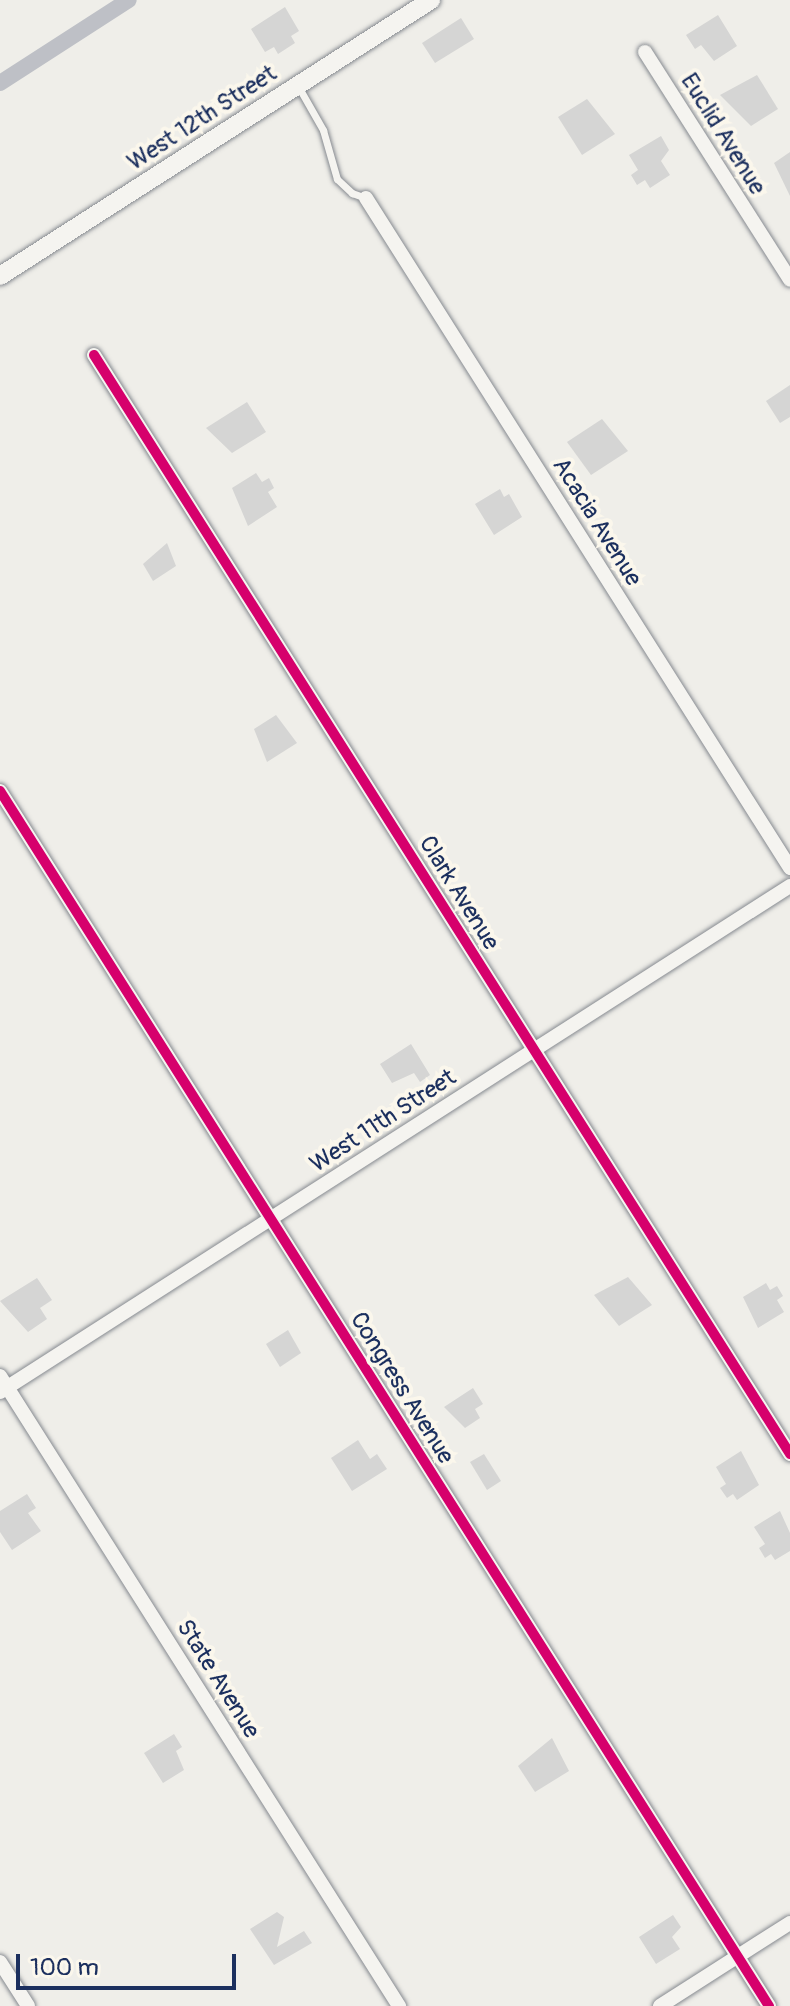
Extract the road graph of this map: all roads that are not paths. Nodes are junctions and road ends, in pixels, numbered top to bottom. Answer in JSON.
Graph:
{"nodes":[{"id":1,"x":431,"y":0,"type":"edge"},
{"id":2,"x":645,"y":52,"type":"dead end"},
{"id":3,"x":298,"y":85,"type":"junction"},
{"id":4,"x":366,"y":198,"type":"joint"},
{"id":5,"x":0,"y":276,"type":"edge"},
{"id":6,"x":790,"y":280,"type":"edge"},
{"id":7,"x":94,"y":355,"type":"dead end"},
{"id":8,"x":0,"y":791,"type":"edge"},
{"id":9,"x":790,"y":868,"type":"edge"},
{"id":10,"x":790,"y":886,"type":"edge"},
{"id":11,"x":534,"y":1050,"type":"junction"},
{"id":12,"x":271,"y":1219,"type":"junction"},
{"id":13,"x":2,"y":1385,"type":"edge"},
{"id":14,"x":790,"y":1454,"type":"edge"},
{"id":15,"x":790,"y":1923,"type":"edge"},
{"id":16,"x":738,"y":1956,"type":"junction"},
{"id":17,"x":0,"y":1962,"type":"edge"},
{"id":18,"x":28,"y":2006,"type":"edge"},
{"id":19,"x":399,"y":2006,"type":"edge"},
{"id":20,"x":660,"y":2006,"type":"edge"},
{"id":21,"x":769,"y":2006,"type":"edge"}],
"edges":[{"from":1,"to":3,"type":"street","name":"West 12th Street"},
{"from":2,"to":6,"type":"street","name":"Euclid Avenue"},
{"from":3,"to":4,"type":"lane"},
{"from":3,"to":5,"type":"street","name":"West 12th Street"},
{"from":4,"to":9,"type":"street","name":"Acacia Avenue"},
{"from":7,"to":11,"type":"street","name":"Clark Avenue"},
{"from":8,"to":12,"type":"street","name":"Congress Avenue"},
{"from":10,"to":11,"type":"street","name":"West 11th Street"},
{"from":11,"to":12,"type":"street","name":"West 11th Street"},
{"from":11,"to":14,"type":"street","name":"Clark Avenue"},
{"from":12,"to":13,"type":"street","name":"West 11th Street"},
{"from":12,"to":16,"type":"street","name":"Congress Avenue"},
{"from":13,"to":19,"type":"street","name":"State Avenue"},
{"from":15,"to":16,"type":"street"},
{"from":16,"to":20,"type":"street"},
{"from":16,"to":21,"type":"street","name":"Congress Avenue"},
{"from":17,"to":18,"type":"street"}]}
